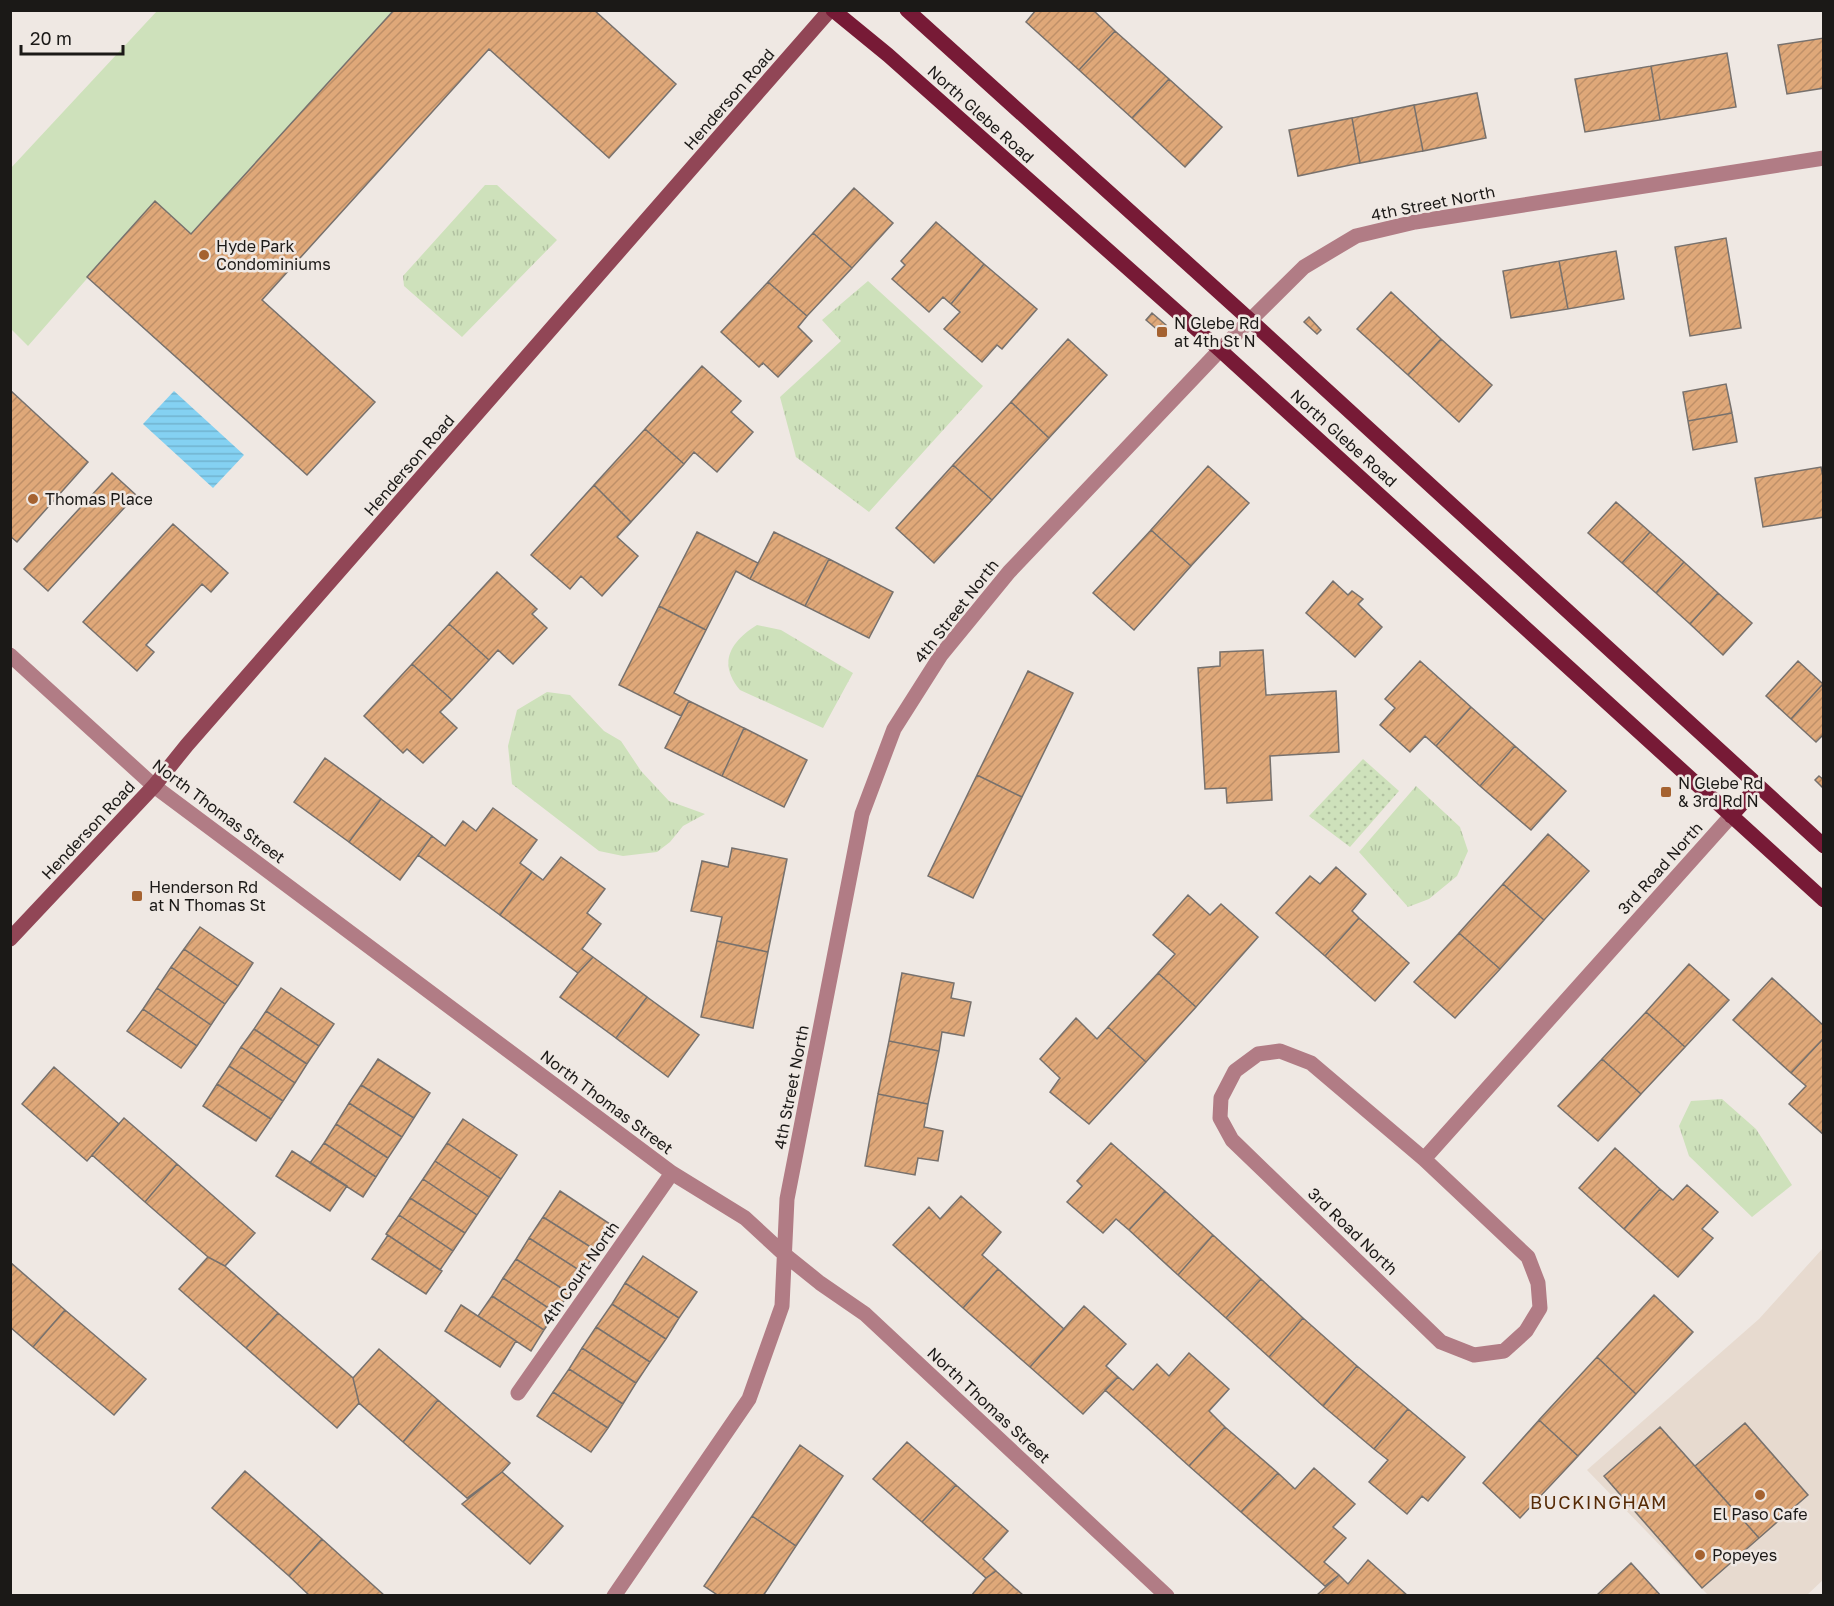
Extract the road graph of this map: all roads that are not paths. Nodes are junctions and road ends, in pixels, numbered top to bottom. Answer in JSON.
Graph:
{"nodes":[{"id":1,"x":831,"y":10,"type":"edge"},
{"id":2,"x":907,"y":10,"type":"edge"},
{"id":3,"x":1824,"y":158,"type":"edge"},
{"id":4,"x":1250,"y":320,"type":"junction"},
{"id":5,"x":1220,"y":350,"type":"junction"},
{"id":6,"x":10,"y":656,"type":"edge"},
{"id":7,"x":154,"y":786,"type":"junction"},
{"id":8,"x":1758,"y":786,"type":"junction"},
{"id":9,"x":1731,"y":816,"type":"junction"},
{"id":10,"x":1824,"y":846,"type":"edge"},
{"id":11,"x":1824,"y":900,"type":"edge"},
{"id":12,"x":10,"y":939,"type":"edge"},
{"id":13,"x":1424,"y":1159,"type":"junction"},
{"id":14,"x":672,"y":1173,"type":"junction"},
{"id":15,"x":784,"y":1254,"type":"junction"},
{"id":16,"x":518,"y":1393,"type":"dead end"},
{"id":17,"x":614,"y":1596,"type":"edge"},
{"id":18,"x":1167,"y":1596,"type":"edge"}],
"edges":[{"from":1,"to":5,"type":"main road","name":"North Glebe Road"},
{"from":1,"to":7,"type":"street","name":"Henderson Road"},
{"from":2,"to":4,"type":"main road","name":"North Glebe Road"},
{"from":3,"to":4,"type":"street","name":"4th Street North"},
{"from":4,"to":5,"type":"street","name":"4th Street North"},
{"from":4,"to":8,"type":"main road","name":"North Glebe Road"},
{"from":5,"to":9,"type":"main road","name":"North Glebe Road"},
{"from":5,"to":15,"type":"street","name":"4th Street North"},
{"from":6,"to":7,"type":"street","name":"North Thomas Street"},
{"from":7,"to":12,"type":"street","name":"Henderson Road"},
{"from":7,"to":14,"type":"street","name":"North Thomas Street"},
{"from":8,"to":9,"type":"main road"},
{"from":8,"to":10,"type":"main road","name":"North Glebe Road"},
{"from":9,"to":11,"type":"main road","name":"North Glebe Road"},
{"from":9,"to":13,"type":"street","name":"3rd Road North"},
{"from":13,"to":13,"type":"street","name":"3rd Road North"},
{"from":14,"to":15,"type":"street","name":"North Thomas Street"},
{"from":14,"to":16,"type":"street","name":"4th Court North"},
{"from":15,"to":17,"type":"street","name":"4th Street North"},
{"from":15,"to":18,"type":"street","name":"North Thomas Street"}]}
